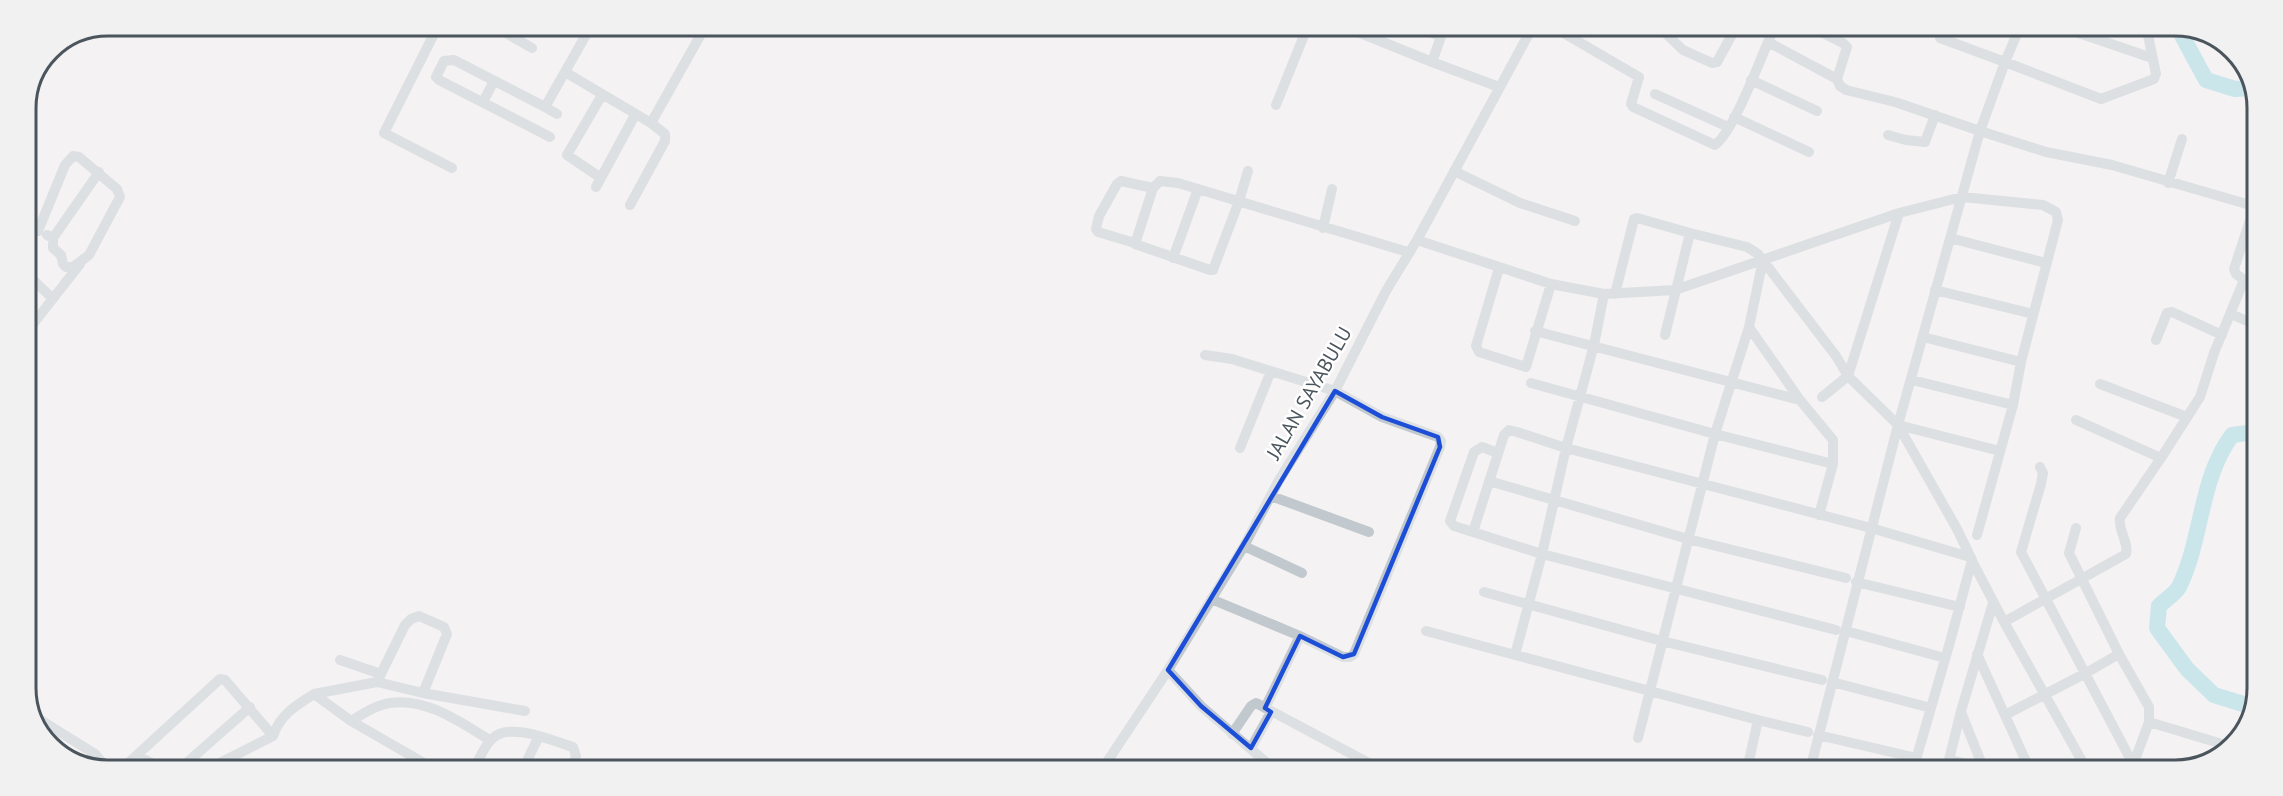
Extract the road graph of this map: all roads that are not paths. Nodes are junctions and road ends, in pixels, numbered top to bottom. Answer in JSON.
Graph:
{"nodes":[{"id":1,"x":433,"y":36,"type":"edge"},
{"id":2,"x":510,"y":36,"type":"edge"},
{"id":3,"x":586,"y":36,"type":"edge"},
{"id":4,"x":700,"y":36,"type":"edge"},
{"id":5,"x":1304,"y":36,"type":"edge"},
{"id":6,"x":1368,"y":36,"type":"edge"},
{"id":7,"x":1442,"y":36,"type":"edge"},
{"id":8,"x":1528,"y":36,"type":"edge"},
{"id":9,"x":1569,"y":36,"type":"edge"},
{"id":10,"x":1668,"y":36,"type":"edge"},
{"id":11,"x":1731,"y":36,"type":"edge"},
{"id":12,"x":1771,"y":36,"type":"edge"},
{"id":13,"x":1829,"y":36,"type":"edge"},
{"id":14,"x":2016,"y":36,"type":"edge"},
{"id":15,"x":2088,"y":36,"type":"edge"},
{"id":16,"x":2148,"y":36,"type":"edge"},
{"id":17,"x":1940,"y":38,"type":"dead end"},
{"id":18,"x":1768,"y":42,"type":"junction"},
{"id":19,"x":532,"y":48,"type":"dead end"},
{"id":20,"x":2152,"y":58,"type":"junction"},
{"id":21,"x":1432,"y":62,"type":"junction"},
{"id":22,"x":2004,"y":62,"type":"junction"},
{"id":23,"x":565,"y":72,"type":"junction"},
{"id":24,"x":1837,"y":79,"type":"junction"},
{"id":25,"x":1751,"y":80,"type":"junction"},
{"id":26,"x":494,"y":81,"type":"junction"},
{"id":27,"x":1500,"y":87,"type":"junction"},
{"id":28,"x":1654,"y":94,"type":"dead end"},
{"id":29,"x":602,"y":96,"type":"junction"},
{"id":30,"x":483,"y":102,"type":"junction"},
{"id":31,"x":1276,"y":105,"type":"dead end"},
{"id":32,"x":545,"y":106,"type":"junction"},
{"id":33,"x":1817,"y":111,"type":"dead end"},
{"id":34,"x":557,"y":114,"type":"dead end"},
{"id":35,"x":635,"y":115,"type":"junction"},
{"id":36,"x":1935,"y":115,"type":"junction"},
{"id":37,"x":1734,"y":117,"type":"junction"},
{"id":38,"x":651,"y":123,"type":"junction"},
{"id":39,"x":1728,"y":128,"type":"junction"},
{"id":40,"x":1980,"y":131,"type":"junction"},
{"id":41,"x":1888,"y":135,"type":"dead end"},
{"id":42,"x":550,"y":137,"type":"dead end"},
{"id":43,"x":2182,"y":139,"type":"dead end"},
{"id":44,"x":1809,"y":152,"type":"dead end"},
{"id":45,"x":452,"y":168,"type":"dead end"},
{"id":46,"x":1248,"y":171,"type":"dead end"},
{"id":47,"x":1454,"y":171,"type":"junction"},
{"id":48,"x":99,"y":172,"type":"junction"},
{"id":49,"x":2168,"y":183,"type":"junction"},
{"id":50,"x":1153,"y":188,"type":"junction"},
{"id":51,"x":1198,"y":189,"type":"junction"},
{"id":52,"x":1332,"y":189,"type":"dead end"},
{"id":53,"x":1962,"y":197,"type":"junction"},
{"id":54,"x":1239,"y":201,"type":"junction"},
{"id":55,"x":2247,"y":203,"type":"edge"},
{"id":56,"x":630,"y":205,"type":"dead end"},
{"id":57,"x":1899,"y":213,"type":"junction"},
{"id":58,"x":1575,"y":221,"type":"dead end"},
{"id":59,"x":1323,"y":228,"type":"junction"},
{"id":60,"x":38,"y":231,"type":"joint"},
{"id":61,"x":2247,"y":231,"type":"edge"},
{"id":62,"x":1690,"y":233,"type":"junction"},
{"id":63,"x":53,"y":238,"type":"junction"},
{"id":64,"x":1950,"y":238,"type":"junction"},
{"id":65,"x":1416,"y":240,"type":"junction"},
{"id":66,"x":1135,"y":243,"type":"junction"},
{"id":67,"x":1408,"y":252,"type":"junction"},
{"id":68,"x":88,"y":255,"type":"junction"},
{"id":69,"x":1173,"y":258,"type":"junction"},
{"id":70,"x":1763,"y":260,"type":"junction"},
{"id":71,"x":2046,"y":263,"type":"junction"},
{"id":72,"x":1499,"y":268,"type":"junction"},
{"id":73,"x":36,"y":283,"type":"edge"},
{"id":74,"x":1551,"y":284,"type":"junction"},
{"id":75,"x":1675,"y":290,"type":"junction"},
{"id":76,"x":1935,"y":290,"type":"junction"},
{"id":77,"x":1610,"y":294,"type":"junction"},
{"id":78,"x":52,"y":298,"type":"junction"},
{"id":79,"x":2033,"y":314,"type":"junction"},
{"id":80,"x":2231,"y":314,"type":"junction"},
{"id":81,"x":36,"y":320,"type":"edge"},
{"id":82,"x":2247,"y":321,"type":"edge"},
{"id":83,"x":1749,"y":327,"type":"junction"},
{"id":84,"x":1535,"y":331,"type":"junction"},
{"id":85,"x":1665,"y":335,"type":"dead end"},
{"id":86,"x":2222,"y":335,"type":"junction"},
{"id":87,"x":1923,"y":337,"type":"junction"},
{"id":88,"x":2156,"y":340,"type":"dead end"},
{"id":89,"x":1594,"y":345,"type":"junction"},
{"id":90,"x":1205,"y":355,"type":"dead end"},
{"id":91,"x":2021,"y":362,"type":"junction"},
{"id":92,"x":1271,"y":370,"type":"junction"},
{"id":93,"x":1848,"y":376,"type":"junction"},
{"id":94,"x":1912,"y":380,"type":"junction"},
{"id":95,"x":1732,"y":381,"type":"junction"},
{"id":96,"x":1531,"y":383,"type":"dead end"},
{"id":97,"x":2100,"y":384,"type":"dead end"},
{"id":98,"x":1335,"y":391,"type":"junction"},
{"id":99,"x":1579,"y":397,"type":"junction"},
{"id":100,"x":1822,"y":397,"type":"dead end"},
{"id":101,"x":1800,"y":400,"type":"junction"},
{"id":102,"x":2013,"y":405,"type":"junction"},
{"id":103,"x":2187,"y":417,"type":"junction"},
{"id":104,"x":2076,"y":420,"type":"dead end"},
{"id":105,"x":1898,"y":425,"type":"junction"},
{"id":106,"x":1715,"y":434,"type":"junction"},
{"id":107,"x":1240,"y":448,"type":"dead end"},
{"id":108,"x":1566,"y":448,"type":"junction"},
{"id":109,"x":2000,"y":451,"type":"junction"},
{"id":110,"x":1498,"y":453,"type":"junction"},
{"id":111,"x":2161,"y":459,"type":"junction"},
{"id":112,"x":1833,"y":464,"type":"junction"},
{"id":113,"x":2040,"y":467,"type":"dead end"},
{"id":114,"x":1490,"y":482,"type":"junction"},
{"id":115,"x":1703,"y":485,"type":"junction"},
{"id":116,"x":1271,"y":496,"type":"junction"},
{"id":117,"x":1554,"y":501,"type":"junction"},
{"id":118,"x":1819,"y":515,"type":"junction"},
{"id":119,"x":1871,"y":528,"type":"junction"},
{"id":120,"x":2076,"y":528,"type":"dead end"},
{"id":121,"x":1369,"y":532,"type":"dead end"},
{"id":122,"x":1473,"y":532,"type":"junction"},
{"id":123,"x":1977,"y":535,"type":"dead end"},
{"id":124,"x":1688,"y":539,"type":"junction"},
{"id":125,"x":1244,"y":546,"type":"junction"},
{"id":126,"x":1542,"y":554,"type":"junction"},
{"id":127,"x":1972,"y":560,"type":"junction"},
{"id":128,"x":1302,"y":573,"type":"dead end"},
{"id":129,"x":2083,"y":579,"type":"junction"},
{"id":130,"x":1851,"y":580,"type":"junction"},
{"id":131,"x":1677,"y":589,"type":"junction"},
{"id":132,"x":1484,"y":592,"type":"dead end"},
{"id":133,"x":1211,"y":599,"type":"junction"},
{"id":134,"x":2046,"y":600,"type":"junction"},
{"id":135,"x":1527,"y":603,"type":"junction"},
{"id":136,"x":1994,"y":603,"type":"junction"},
{"id":137,"x":1960,"y":607,"type":"junction"},
{"id":138,"x":2004,"y":622,"type":"junction"},
{"id":139,"x":1426,"y":631,"type":"dead end"},
{"id":140,"x":1841,"y":631,"type":"junction"},
{"id":141,"x":1300,"y":636,"type":"junction"},
{"id":142,"x":1662,"y":641,"type":"junction"},
{"id":143,"x":1977,"y":654,"type":"junction"},
{"id":144,"x":2119,"y":654,"type":"junction"},
{"id":145,"x":1515,"y":655,"type":"junction"},
{"id":146,"x":1945,"y":658,"type":"junction"},
{"id":147,"x":340,"y":660,"type":"dead end"},
{"id":148,"x":1168,"y":670,"type":"junction"},
{"id":149,"x":2086,"y":673,"type":"junction"},
{"id":150,"x":379,"y":678,"type":"junction"},
{"id":151,"x":1827,"y":681,"type":"junction"},
{"id":152,"x":1651,"y":692,"type":"junction"},
{"id":153,"x":423,"y":693,"type":"junction"},
{"id":154,"x":314,"y":694,"type":"junction"},
{"id":155,"x":2045,"y":694,"type":"junction"},
{"id":156,"x":250,"y":707,"type":"junction"},
{"id":157,"x":1931,"y":708,"type":"junction"},
{"id":158,"x":1268,"y":710,"type":"junction"},
{"id":159,"x":525,"y":711,"type":"dead end"},
{"id":160,"x":1961,"y":711,"type":"junction"},
{"id":161,"x":2005,"y":715,"type":"junction"},
{"id":162,"x":1758,"y":720,"type":"junction"},
{"id":163,"x":351,"y":721,"type":"junction"},
{"id":164,"x":2149,"y":722,"type":"junction"},
{"id":165,"x":46,"y":723,"type":"edge"},
{"id":166,"x":1813,"y":733,"type":"junction"},
{"id":167,"x":1232,"y":734,"type":"junction"},
{"id":168,"x":273,"y":736,"type":"junction"},
{"id":169,"x":539,"y":736,"type":"junction"},
{"id":170,"x":1638,"y":738,"type":"dead end"},
{"id":171,"x":490,"y":740,"type":"junction"},
{"id":172,"x":2220,"y":744,"type":"edge"},
{"id":173,"x":1251,"y":748,"type":"junction"},
{"id":174,"x":95,"y":754,"type":"junction"},
{"id":175,"x":138,"y":756,"type":"junction"},
{"id":176,"x":91,"y":758,"type":"edge"},
{"id":177,"x":1917,"y":758,"type":"joint"},
{"id":178,"x":99,"y":759,"type":"edge"},
{"id":179,"x":133,"y":760,"type":"edge"},
{"id":180,"x":146,"y":760,"type":"edge"},
{"id":181,"x":190,"y":760,"type":"edge"},
{"id":182,"x":226,"y":760,"type":"edge"},
{"id":183,"x":418,"y":760,"type":"edge"},
{"id":184,"x":479,"y":760,"type":"edge"},
{"id":185,"x":527,"y":760,"type":"edge"},
{"id":186,"x":575,"y":760,"type":"edge"},
{"id":187,"x":1108,"y":760,"type":"edge"},
{"id":188,"x":1264,"y":760,"type":"edge"},
{"id":189,"x":1363,"y":760,"type":"edge"},
{"id":190,"x":1749,"y":760,"type":"edge"},
{"id":191,"x":1811,"y":760,"type":"edge"},
{"id":192,"x":1949,"y":760,"type":"edge"},
{"id":193,"x":1985,"y":760,"type":"edge"},
{"id":194,"x":2025,"y":760,"type":"edge"},
{"id":195,"x":2081,"y":760,"type":"edge"},
{"id":196,"x":2129,"y":760,"type":"edge"},
{"id":197,"x":2135,"y":760,"type":"edge"}],
"edges":[{"from":1,"to":45,"type":"street"},
{"from":2,"to":19,"type":"street"},
{"from":3,"to":23,"type":"street"},
{"from":4,"to":38,"type":"street"},
{"from":5,"to":31,"type":"street"},
{"from":6,"to":21,"type":"street"},
{"from":7,"to":21,"type":"street"},
{"from":8,"to":27,"type":"street","name":"JALAN SAYABULU"},
{"from":9,"to":39,"type":"street"},
{"from":10,"to":11,"type":"street"},
{"from":12,"to":18,"type":"street"},
{"from":13,"to":24,"type":"street"},
{"from":14,"to":22,"type":"street"},
{"from":15,"to":20,"type":"street"},
{"from":16,"to":20,"type":"street"},
{"from":17,"to":22,"type":"street"},
{"from":18,"to":24,"type":"street"},
{"from":18,"to":25,"type":"street"},
{"from":20,"to":22,"type":"street"},
{"from":21,"to":27,"type":"street"},
{"from":22,"to":40,"type":"street"},
{"from":23,"to":29,"type":"street"},
{"from":23,"to":32,"type":"street"},
{"from":24,"to":36,"type":"street"},
{"from":25,"to":33,"type":"street"},
{"from":25,"to":37,"type":"street"},
{"from":26,"to":30,"type":"street"},
{"from":26,"to":30,"type":"street"},
{"from":26,"to":32,"type":"street"},
{"from":27,"to":47,"type":"street","name":"JALAN SAYABULU"},
{"from":28,"to":39,"type":"street"},
{"from":29,"to":35,"type":"street"},
{"from":29,"to":35,"type":"street"},
{"from":30,"to":42,"type":"street"},
{"from":32,"to":34,"type":"street"},
{"from":35,"to":38,"type":"street"},
{"from":36,"to":40,"type":"street"},
{"from":36,"to":41,"type":"street"},
{"from":37,"to":39,"type":"street"},
{"from":37,"to":44,"type":"street"},
{"from":38,"to":56,"type":"street"},
{"from":40,"to":49,"type":"street"},
{"from":40,"to":53,"type":"street"},
{"from":43,"to":49,"type":"street"},
{"from":46,"to":54,"type":"street"},
{"from":47,"to":58,"type":"street"},
{"from":47,"to":65,"type":"street","name":"JALAN SAYABULU"},
{"from":48,"to":60,"type":"street"},
{"from":48,"to":63,"type":"street"},
{"from":48,"to":68,"type":"street"},
{"from":49,"to":55,"type":"street"},
{"from":50,"to":51,"type":"street"},
{"from":50,"to":66,"type":"street"},
{"from":50,"to":66,"type":"street"},
{"from":51,"to":54,"type":"street"},
{"from":51,"to":69,"type":"street"},
{"from":52,"to":59,"type":"street"},
{"from":53,"to":57,"type":"street"},
{"from":53,"to":64,"type":"street"},
{"from":53,"to":71,"type":"street"},
{"from":54,"to":59,"type":"street"},
{"from":54,"to":69,"type":"street"},
{"from":57,"to":70,"type":"street"},
{"from":57,"to":93,"type":"street"},
{"from":59,"to":67,"type":"street"},
{"from":60,"to":63,"type":"street"},
{"from":61,"to":80,"type":"street"},
{"from":62,"to":70,"type":"street"},
{"from":62,"to":75,"type":"street"},
{"from":62,"to":77,"type":"street"},
{"from":63,"to":68,"type":"street"},
{"from":64,"to":71,"type":"street"},
{"from":64,"to":76,"type":"street"},
{"from":65,"to":67,"type":"street","name":"JALAN SAYABULU"},
{"from":65,"to":72,"type":"street"},
{"from":66,"to":69,"type":"street"},
{"from":67,"to":98,"type":"street","name":"JALAN SAYABULU"},
{"from":68,"to":78,"type":"street"},
{"from":70,"to":75,"type":"street"},
{"from":70,"to":83,"type":"street"},
{"from":70,"to":93,"type":"street"},
{"from":71,"to":79,"type":"street"},
{"from":72,"to":74,"type":"street"},
{"from":72,"to":84,"type":"street"},
{"from":73,"to":78,"type":"street"},
{"from":74,"to":77,"type":"street"},
{"from":74,"to":84,"type":"street"},
{"from":75,"to":77,"type":"street"},
{"from":75,"to":85,"type":"street"},
{"from":76,"to":79,"type":"street"},
{"from":76,"to":87,"type":"street"},
{"from":77,"to":89,"type":"street"},
{"from":78,"to":81,"type":"street"},
{"from":79,"to":91,"type":"street"},
{"from":80,"to":82,"type":"street"},
{"from":80,"to":86,"type":"street"},
{"from":83,"to":95,"type":"street"},
{"from":83,"to":101,"type":"street"},
{"from":84,"to":89,"type":"street"},
{"from":86,"to":88,"type":"street"},
{"from":86,"to":103,"type":"street"},
{"from":87,"to":91,"type":"street"},
{"from":87,"to":94,"type":"street"},
{"from":89,"to":95,"type":"street"},
{"from":89,"to":99,"type":"street"},
{"from":90,"to":92,"type":"street"},
{"from":91,"to":102,"type":"street"},
{"from":92,"to":98,"type":"street"},
{"from":92,"to":107,"type":"street"},
{"from":93,"to":100,"type":"street"},
{"from":93,"to":105,"type":"street"},
{"from":94,"to":102,"type":"street"},
{"from":94,"to":105,"type":"street"},
{"from":95,"to":101,"type":"street"},
{"from":95,"to":106,"type":"street"},
{"from":96,"to":99,"type":"street"},
{"from":97,"to":103,"type":"street"},
{"from":98,"to":116,"type":"street","name":"JALAN SAYABULU"},
{"from":98,"to":141,"type":"street"},
{"from":99,"to":106,"type":"street"},
{"from":99,"to":108,"type":"street"},
{"from":101,"to":112,"type":"street"},
{"from":102,"to":109,"type":"street"},
{"from":103,"to":111,"type":"street"},
{"from":104,"to":111,"type":"street"},
{"from":105,"to":109,"type":"street"},
{"from":105,"to":119,"type":"street"},
{"from":105,"to":127,"type":"street"},
{"from":106,"to":112,"type":"street"},
{"from":106,"to":115,"type":"street"},
{"from":108,"to":110,"type":"street"},
{"from":108,"to":115,"type":"street"},
{"from":108,"to":117,"type":"street"},
{"from":109,"to":123,"type":"street"},
{"from":110,"to":114,"type":"street"},
{"from":110,"to":122,"type":"street"},
{"from":111,"to":129,"type":"street"},
{"from":112,"to":118,"type":"street"},
{"from":113,"to":134,"type":"street"},
{"from":114,"to":117,"type":"street"},
{"from":114,"to":122,"type":"street"},
{"from":115,"to":118,"type":"street"},
{"from":115,"to":124,"type":"street"},
{"from":116,"to":121,"type":"street"},
{"from":116,"to":125,"type":"street","name":"JALAN SAYABULU"},
{"from":117,"to":124,"type":"street"},
{"from":117,"to":126,"type":"street"},
{"from":118,"to":119,"type":"street"},
{"from":119,"to":127,"type":"street"},
{"from":119,"to":130,"type":"street"},
{"from":120,"to":129,"type":"street"},
{"from":122,"to":126,"type":"street"},
{"from":124,"to":130,"type":"street"},
{"from":124,"to":131,"type":"street"},
{"from":125,"to":128,"type":"street"},
{"from":125,"to":133,"type":"street","name":"JALAN SAYABULU"},
{"from":126,"to":131,"type":"street"},
{"from":126,"to":135,"type":"street"},
{"from":127,"to":136,"type":"street"},
{"from":127,"to":137,"type":"street"},
{"from":129,"to":134,"type":"street"},
{"from":129,"to":144,"type":"street"},
{"from":130,"to":137,"type":"street"},
{"from":130,"to":140,"type":"street"},
{"from":131,"to":140,"type":"street"},
{"from":131,"to":142,"type":"street"},
{"from":132,"to":135,"type":"street"},
{"from":133,"to":141,"type":"street"},
{"from":133,"to":148,"type":"street","name":"JALAN SAYABULU"},
{"from":134,"to":138,"type":"street"},
{"from":134,"to":149,"type":"street"},
{"from":135,"to":142,"type":"street"},
{"from":135,"to":145,"type":"street"},
{"from":136,"to":138,"type":"street"},
{"from":136,"to":143,"type":"street"},
{"from":137,"to":146,"type":"street"},
{"from":138,"to":155,"type":"street"},
{"from":139,"to":145,"type":"street"},
{"from":140,"to":146,"type":"street"},
{"from":140,"to":151,"type":"street"},
{"from":141,"to":158,"type":"street"},
{"from":142,"to":151,"type":"street"},
{"from":142,"to":152,"type":"street"},
{"from":143,"to":160,"type":"street"},
{"from":143,"to":161,"type":"street"},
{"from":144,"to":149,"type":"street"},
{"from":144,"to":164,"type":"street"},
{"from":145,"to":152,"type":"street"},
{"from":146,"to":157,"type":"street"},
{"from":147,"to":150,"type":"street"},
{"from":148,"to":167,"type":"street"},
{"from":148,"to":187,"type":"street","name":"JALAN SAYABULU"},
{"from":149,"to":155,"type":"street"},
{"from":149,"to":196,"type":"street"},
{"from":150,"to":153,"type":"street"},
{"from":150,"to":153,"type":"street"},
{"from":150,"to":154,"type":"street"},
{"from":151,"to":157,"type":"street"},
{"from":151,"to":166,"type":"street"},
{"from":152,"to":162,"type":"street"},
{"from":152,"to":170,"type":"street"},
{"from":153,"to":159,"type":"street"},
{"from":154,"to":163,"type":"street"},
{"from":154,"to":168,"type":"street"},
{"from":155,"to":161,"type":"street"},
{"from":155,"to":195,"type":"street"},
{"from":156,"to":168,"type":"street"},
{"from":156,"to":175,"type":"street"},
{"from":156,"to":181,"type":"street"},
{"from":157,"to":177,"type":"street"},
{"from":158,"to":167,"type":"street"},
{"from":158,"to":173,"type":"street"},
{"from":158,"to":189,"type":"street"},
{"from":160,"to":192,"type":"street"},
{"from":160,"to":193,"type":"street"},
{"from":161,"to":194,"type":"street"},
{"from":162,"to":166,"type":"street"},
{"from":162,"to":190,"type":"street"},
{"from":163,"to":171,"type":"street"},
{"from":163,"to":183,"type":"street"},
{"from":164,"to":172,"type":"street"},
{"from":164,"to":197,"type":"street"},
{"from":165,"to":174,"type":"street"},
{"from":166,"to":177,"type":"street"},
{"from":166,"to":191,"type":"street"},
{"from":167,"to":173,"type":"street"},
{"from":168,"to":182,"type":"street"},
{"from":169,"to":171,"type":"street"},
{"from":169,"to":185,"type":"street"},
{"from":169,"to":186,"type":"street"},
{"from":171,"to":184,"type":"street"},
{"from":173,"to":188,"type":"street"},
{"from":174,"to":176,"type":"street"},
{"from":174,"to":178,"type":"street"},
{"from":175,"to":179,"type":"street"},
{"from":175,"to":180,"type":"street"}]}
